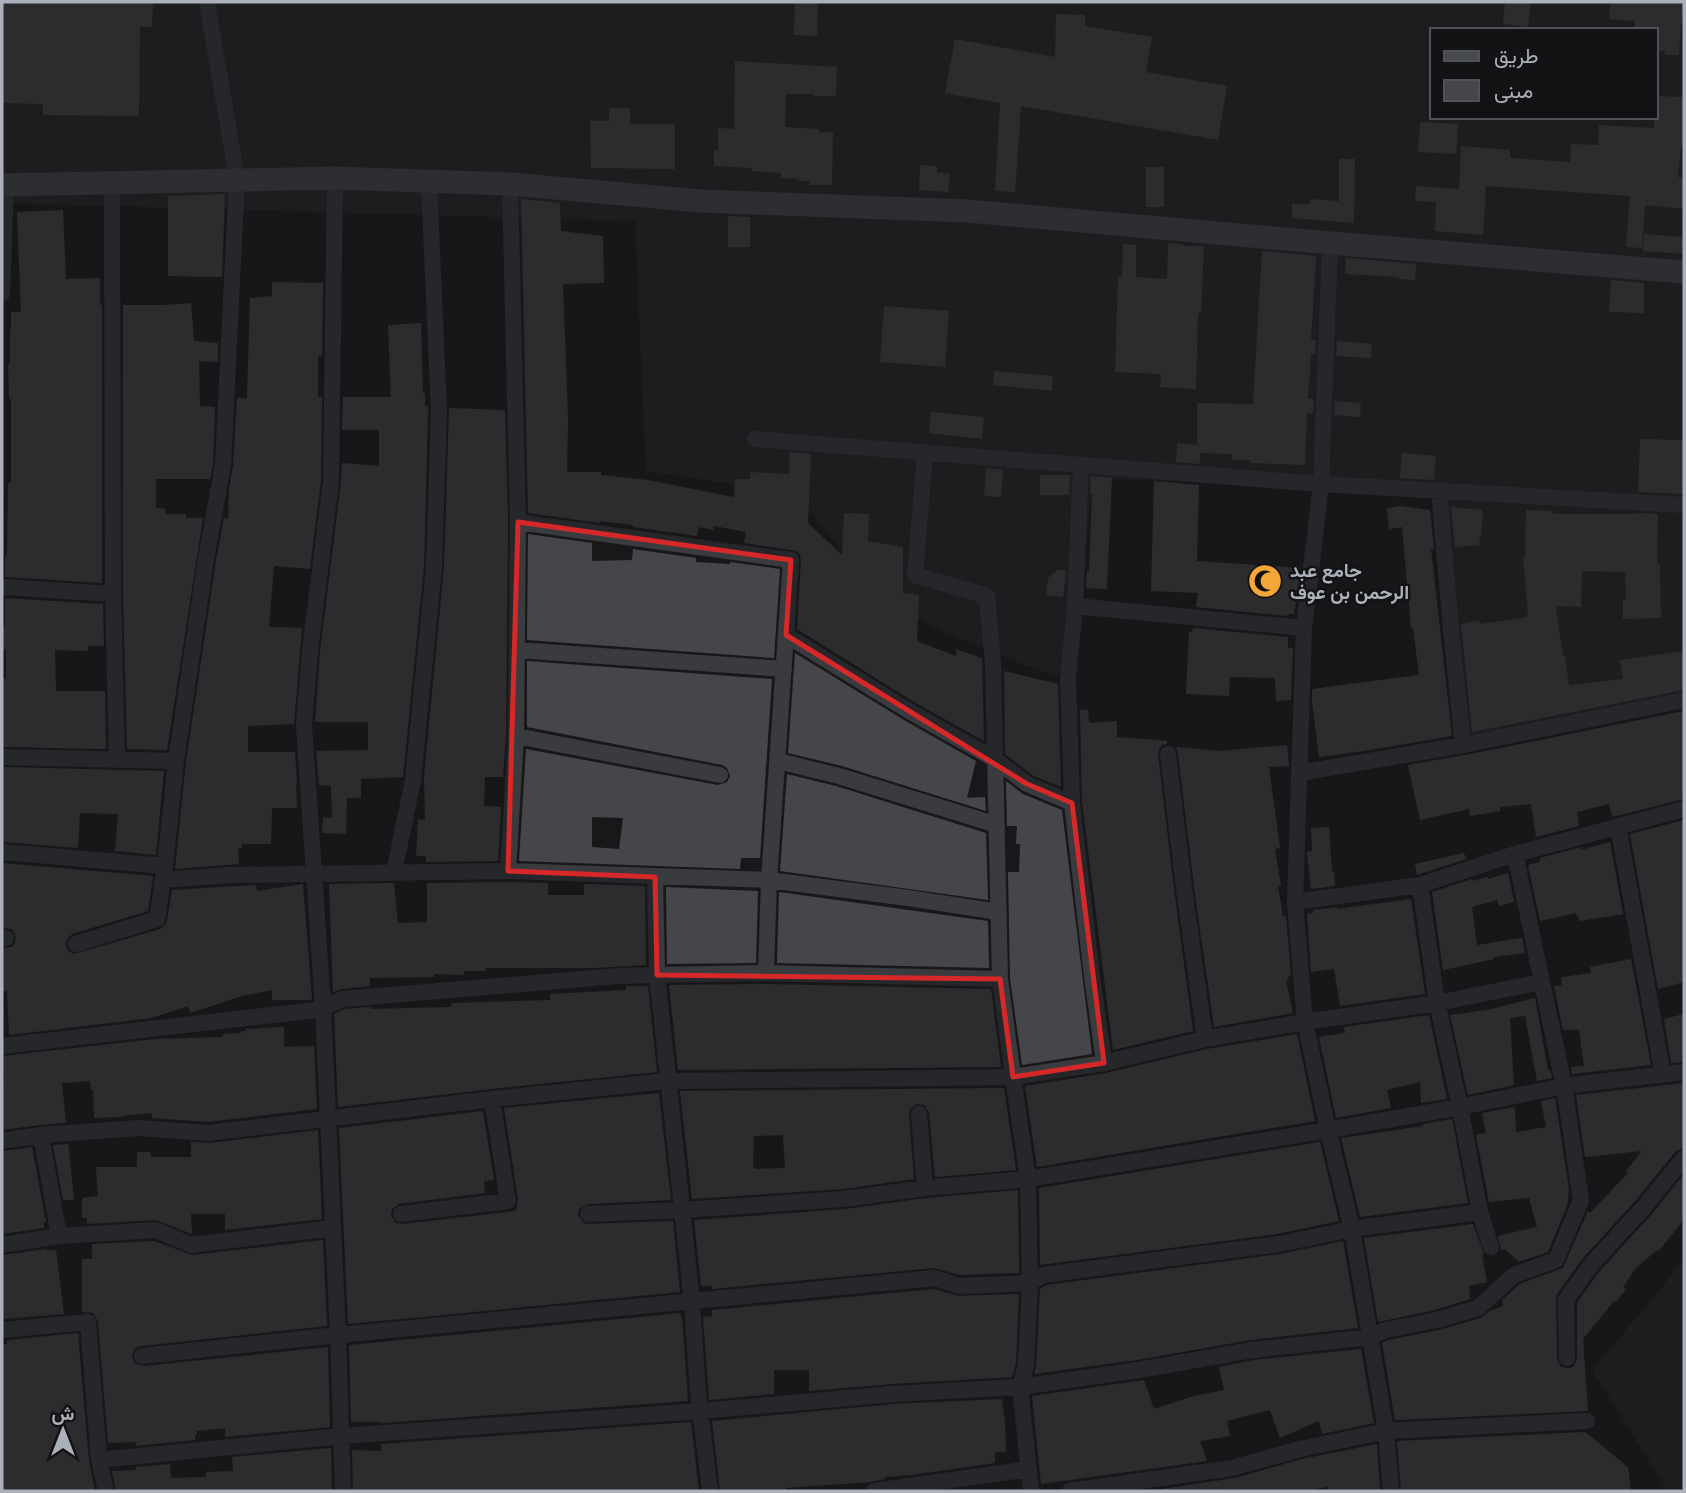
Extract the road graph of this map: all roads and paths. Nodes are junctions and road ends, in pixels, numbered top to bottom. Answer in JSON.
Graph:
{"nodes":[{"id":1,"x":207,"y":2,"type":"edge"},
{"id":2,"x":335,"y":178,"type":"junction"},
{"id":3,"x":237,"y":179,"type":"junction"},
{"id":4,"x":112,"y":182,"type":"junction"},
{"id":5,"x":429,"y":182,"type":"junction"},
{"id":6,"x":510,"y":184,"type":"junction"},
{"id":7,"x":4,"y":185,"type":"edge"},
{"id":8,"x":1330,"y":243,"type":"junction"},
{"id":9,"x":1684,"y":272,"type":"edge"},
{"id":10,"x":2,"y":294,"type":"edge"},
{"id":11,"x":755,"y":439,"type":"dead end"},
{"id":12,"x":925,"y":453,"type":"junction"},
{"id":13,"x":1081,"y":465,"type":"junction"},
{"id":14,"x":1321,"y":484,"type":"junction"},
{"id":15,"x":1439,"y":490,"type":"junction"},
{"id":16,"x":1684,"y":505,"type":"edge"},
{"id":17,"x":517,"y":522,"type":"junction"},
{"id":18,"x":2,"y":587,"type":"edge"},
{"id":19,"x":113,"y":594,"type":"junction"},
{"id":20,"x":1075,"y":606,"type":"junction"},
{"id":21,"x":1304,"y":628,"type":"junction"},
{"id":22,"x":786,"y":635,"type":"junction"},
{"id":23,"x":517,"y":650,"type":"junction"},
{"id":24,"x":784,"y":668,"type":"junction"},
{"id":25,"x":1684,"y":700,"type":"edge"},
{"id":26,"x":516,"y":736,"type":"junction"},
{"id":27,"x":1463,"y":745,"type":"junction"},
{"id":28,"x":1168,"y":754,"type":"dead end"},
{"id":29,"x":2,"y":757,"type":"edge"},
{"id":30,"x":117,"y":760,"type":"junction"},
{"id":31,"x":996,"y":760,"type":"junction"},
{"id":32,"x":176,"y":761,"type":"junction"},
{"id":33,"x":778,"y":761,"type":"junction"},
{"id":34,"x":1299,"y":773,"type":"junction"},
{"id":35,"x":720,"y":775,"type":"dead end"},
{"id":36,"x":1072,"y":803,"type":"junction"},
{"id":37,"x":1684,"y":808,"type":"edge"},
{"id":38,"x":997,"y":825,"type":"junction"},
{"id":39,"x":1618,"y":826,"type":"junction"},
{"id":40,"x":2,"y":852,"type":"edge"},
{"id":41,"x":1515,"y":854,"type":"junction"},
{"id":42,"x":508,"y":871,"type":"junction"},
{"id":43,"x":394,"y":872,"type":"junction"},
{"id":44,"x":164,"y":873,"type":"junction"},
{"id":45,"x":314,"y":874,"type":"junction"},
{"id":46,"x":655,"y":877,"type":"junction"},
{"id":47,"x":769,"y":880,"type":"junction"},
{"id":48,"x":1420,"y":885,"type":"junction"},
{"id":49,"x":1295,"y":902,"type":"junction"},
{"id":50,"x":999,"y":912,"type":"junction"},
{"id":51,"x":76,"y":944,"type":"dead end"},
{"id":52,"x":766,"y":973,"type":"junction"},
{"id":53,"x":657,"y":975,"type":"junction"},
{"id":54,"x":1000,"y":979,"type":"junction"},
{"id":55,"x":1542,"y":982,"type":"junction"},
{"id":56,"x":1437,"y":1003,"type":"junction"},
{"id":57,"x":323,"y":1007,"type":"junction"},
{"id":58,"x":1305,"y":1022,"type":"junction"},
{"id":59,"x":1205,"y":1039,"type":"junction"},
{"id":60,"x":2,"y":1046,"type":"edge"},
{"id":61,"x":1104,"y":1063,"type":"junction"},
{"id":62,"x":1684,"y":1072,"type":"edge"},
{"id":63,"x":1663,"y":1075,"type":"junction"},
{"id":64,"x":1013,"y":1077,"type":"junction"},
{"id":65,"x":668,"y":1081,"type":"junction"},
{"id":66,"x":1564,"y":1086,"type":"junction"},
{"id":67,"x":492,"y":1099,"type":"junction"},
{"id":68,"x":1460,"y":1107,"type":"junction"},
{"id":69,"x":919,"y":1114,"type":"dead end"},
{"id":70,"x":328,"y":1119,"type":"junction"},
{"id":71,"x":1328,"y":1130,"type":"junction"},
{"id":72,"x":41,"y":1135,"type":"junction"},
{"id":73,"x":2,"y":1141,"type":"edge"},
{"id":74,"x":1684,"y":1158,"type":"edge"},
{"id":75,"x":1028,"y":1179,"type":"junction"},
{"id":76,"x":925,"y":1188,"type":"junction"},
{"id":77,"x":682,"y":1210,"type":"junction"},
{"id":78,"x":1480,"y":1212,"type":"junction"},
{"id":79,"x":401,"y":1214,"type":"dead end"},
{"id":80,"x":588,"y":1214,"type":"dead end"},
{"id":81,"x":333,"y":1228,"type":"junction"},
{"id":82,"x":1352,"y":1229,"type":"junction"},
{"id":83,"x":59,"y":1236,"type":"junction"},
{"id":84,"x":2,"y":1245,"type":"edge"},
{"id":85,"x":1491,"y":1248,"type":"dead end"},
{"id":86,"x":1030,"y":1283,"type":"junction"},
{"id":87,"x":692,"y":1302,"type":"junction"},
{"id":88,"x":2,"y":1330,"type":"edge"},
{"id":89,"x":338,"y":1335,"type":"junction"},
{"id":90,"x":1371,"y":1337,"type":"junction"},
{"id":91,"x":142,"y":1356,"type":"dead end"},
{"id":92,"x":1567,"y":1358,"type":"dead end"},
{"id":93,"x":1020,"y":1387,"type":"junction"},
{"id":94,"x":701,"y":1411,"type":"junction"},
{"id":95,"x":1587,"y":1421,"type":"dead end"},
{"id":96,"x":1386,"y":1430,"type":"junction"},
{"id":97,"x":342,"y":1436,"type":"junction"},
{"id":98,"x":99,"y":1460,"type":"junction"},
{"id":99,"x":1029,"y":1469,"type":"junction"},
{"id":100,"x":106,"y":1491,"type":"edge"},
{"id":101,"x":343,"y":1491,"type":"edge"},
{"id":102,"x":710,"y":1491,"type":"edge"},
{"id":103,"x":874,"y":1491,"type":"edge"},
{"id":104,"x":1031,"y":1491,"type":"edge"},
{"id":105,"x":1070,"y":1491,"type":"edge"},
{"id":106,"x":1391,"y":1491,"type":"edge"}],
"edges":[{"from":1,"to":3,"type":"street"},
{"from":2,"to":3,"type":"street"},
{"from":2,"to":5,"type":"street"},
{"from":2,"to":45,"type":"street"},
{"from":3,"to":4,"type":"street"},
{"from":3,"to":32,"type":"street"},
{"from":4,"to":7,"type":"street"},
{"from":4,"to":19,"type":"street"},
{"from":5,"to":6,"type":"street"},
{"from":5,"to":43,"type":"street"},
{"from":6,"to":8,"type":"street"},
{"from":6,"to":17,"type":"street"},
{"from":7,"to":10,"type":"street"},
{"from":8,"to":9,"type":"street"},
{"from":8,"to":14,"type":"street"},
{"from":11,"to":12,"type":"street"},
{"from":12,"to":13,"type":"street"},
{"from":12,"to":31,"type":"street"},
{"from":13,"to":14,"type":"street"},
{"from":13,"to":20,"type":"street"},
{"from":14,"to":15,"type":"street"},
{"from":14,"to":21,"type":"street"},
{"from":15,"to":16,"type":"street"},
{"from":15,"to":27,"type":"street"},
{"from":17,"to":22,"type":"street"},
{"from":17,"to":23,"type":"street"},
{"from":18,"to":19,"type":"street"},
{"from":19,"to":30,"type":"street"},
{"from":20,"to":21,"type":"street"},
{"from":20,"to":36,"type":"street"},
{"from":21,"to":34,"type":"street"},
{"from":22,"to":24,"type":"street"},
{"from":22,"to":31,"type":"street"},
{"from":23,"to":24,"type":"street"},
{"from":23,"to":26,"type":"street"},
{"from":24,"to":33,"type":"street"},
{"from":25,"to":27,"type":"street"},
{"from":26,"to":35,"type":"street"},
{"from":26,"to":42,"type":"street"},
{"from":27,"to":34,"type":"street"},
{"from":28,"to":59,"type":"street"},
{"from":29,"to":30,"type":"street"},
{"from":30,"to":32,"type":"street"},
{"from":31,"to":36,"type":"street"},
{"from":31,"to":38,"type":"street"},
{"from":32,"to":44,"type":"street"},
{"from":33,"to":38,"type":"street"},
{"from":33,"to":47,"type":"street"},
{"from":34,"to":49,"type":"street"},
{"from":36,"to":61,"type":"street"},
{"from":37,"to":39,"type":"street"},
{"from":38,"to":50,"type":"street"},
{"from":39,"to":41,"type":"street"},
{"from":39,"to":63,"type":"street"},
{"from":40,"to":44,"type":"street"},
{"from":41,"to":48,"type":"street"},
{"from":41,"to":55,"type":"street"},
{"from":42,"to":43,"type":"street"},
{"from":42,"to":46,"type":"street"},
{"from":43,"to":45,"type":"street"},
{"from":44,"to":45,"type":"street"},
{"from":44,"to":51,"type":"street"},
{"from":45,"to":57,"type":"street"},
{"from":46,"to":47,"type":"street"},
{"from":46,"to":53,"type":"street"},
{"from":47,"to":50,"type":"street"},
{"from":47,"to":52,"type":"street"},
{"from":48,"to":49,"type":"street"},
{"from":48,"to":56,"type":"street"},
{"from":49,"to":58,"type":"street"},
{"from":50,"to":54,"type":"street"},
{"from":52,"to":53,"type":"street"},
{"from":52,"to":54,"type":"street"},
{"from":53,"to":57,"type":"street"},
{"from":53,"to":65,"type":"street"},
{"from":54,"to":64,"type":"street"},
{"from":55,"to":56,"type":"street"},
{"from":55,"to":66,"type":"street"},
{"from":56,"to":58,"type":"street"},
{"from":56,"to":68,"type":"street"},
{"from":57,"to":60,"type":"street"},
{"from":57,"to":70,"type":"street"},
{"from":58,"to":59,"type":"street"},
{"from":58,"to":71,"type":"street"},
{"from":59,"to":61,"type":"street"},
{"from":61,"to":64,"type":"street"},
{"from":62,"to":63,"type":"street"},
{"from":63,"to":66,"type":"street"},
{"from":64,"to":65,"type":"street"},
{"from":64,"to":75,"type":"street"},
{"from":65,"to":67,"type":"street"},
{"from":65,"to":77,"type":"street"},
{"from":66,"to":68,"type":"street"},
{"from":66,"to":90,"type":"street"},
{"from":67,"to":70,"type":"street"},
{"from":67,"to":79,"type":"street"},
{"from":68,"to":71,"type":"street"},
{"from":68,"to":78,"type":"street"},
{"from":69,"to":76,"type":"street"},
{"from":70,"to":72,"type":"street"},
{"from":70,"to":81,"type":"street"},
{"from":71,"to":75,"type":"street"},
{"from":71,"to":82,"type":"street"},
{"from":72,"to":73,"type":"street"},
{"from":72,"to":83,"type":"street"},
{"from":74,"to":92,"type":"street"},
{"from":75,"to":76,"type":"street"},
{"from":75,"to":86,"type":"street"},
{"from":76,"to":77,"type":"street"},
{"from":77,"to":80,"type":"street"},
{"from":77,"to":87,"type":"street"},
{"from":78,"to":82,"type":"street"},
{"from":78,"to":85,"type":"street"},
{"from":81,"to":83,"type":"street"},
{"from":81,"to":89,"type":"street"},
{"from":82,"to":86,"type":"street"},
{"from":82,"to":90,"type":"street"},
{"from":83,"to":84,"type":"street"},
{"from":86,"to":87,"type":"street"},
{"from":86,"to":93,"type":"street"},
{"from":87,"to":89,"type":"street"},
{"from":87,"to":94,"type":"street"},
{"from":88,"to":98,"type":"street"},
{"from":89,"to":91,"type":"street"},
{"from":89,"to":97,"type":"street"},
{"from":90,"to":93,"type":"street"},
{"from":90,"to":96,"type":"street"},
{"from":93,"to":94,"type":"street"},
{"from":93,"to":99,"type":"street"},
{"from":94,"to":97,"type":"street"},
{"from":94,"to":102,"type":"street"},
{"from":95,"to":96,"type":"street"},
{"from":96,"to":105,"type":"street"},
{"from":96,"to":106,"type":"street"},
{"from":97,"to":98,"type":"street"},
{"from":97,"to":101,"type":"street"},
{"from":98,"to":100,"type":"street"},
{"from":99,"to":103,"type":"street"},
{"from":99,"to":104,"type":"street"}]}
